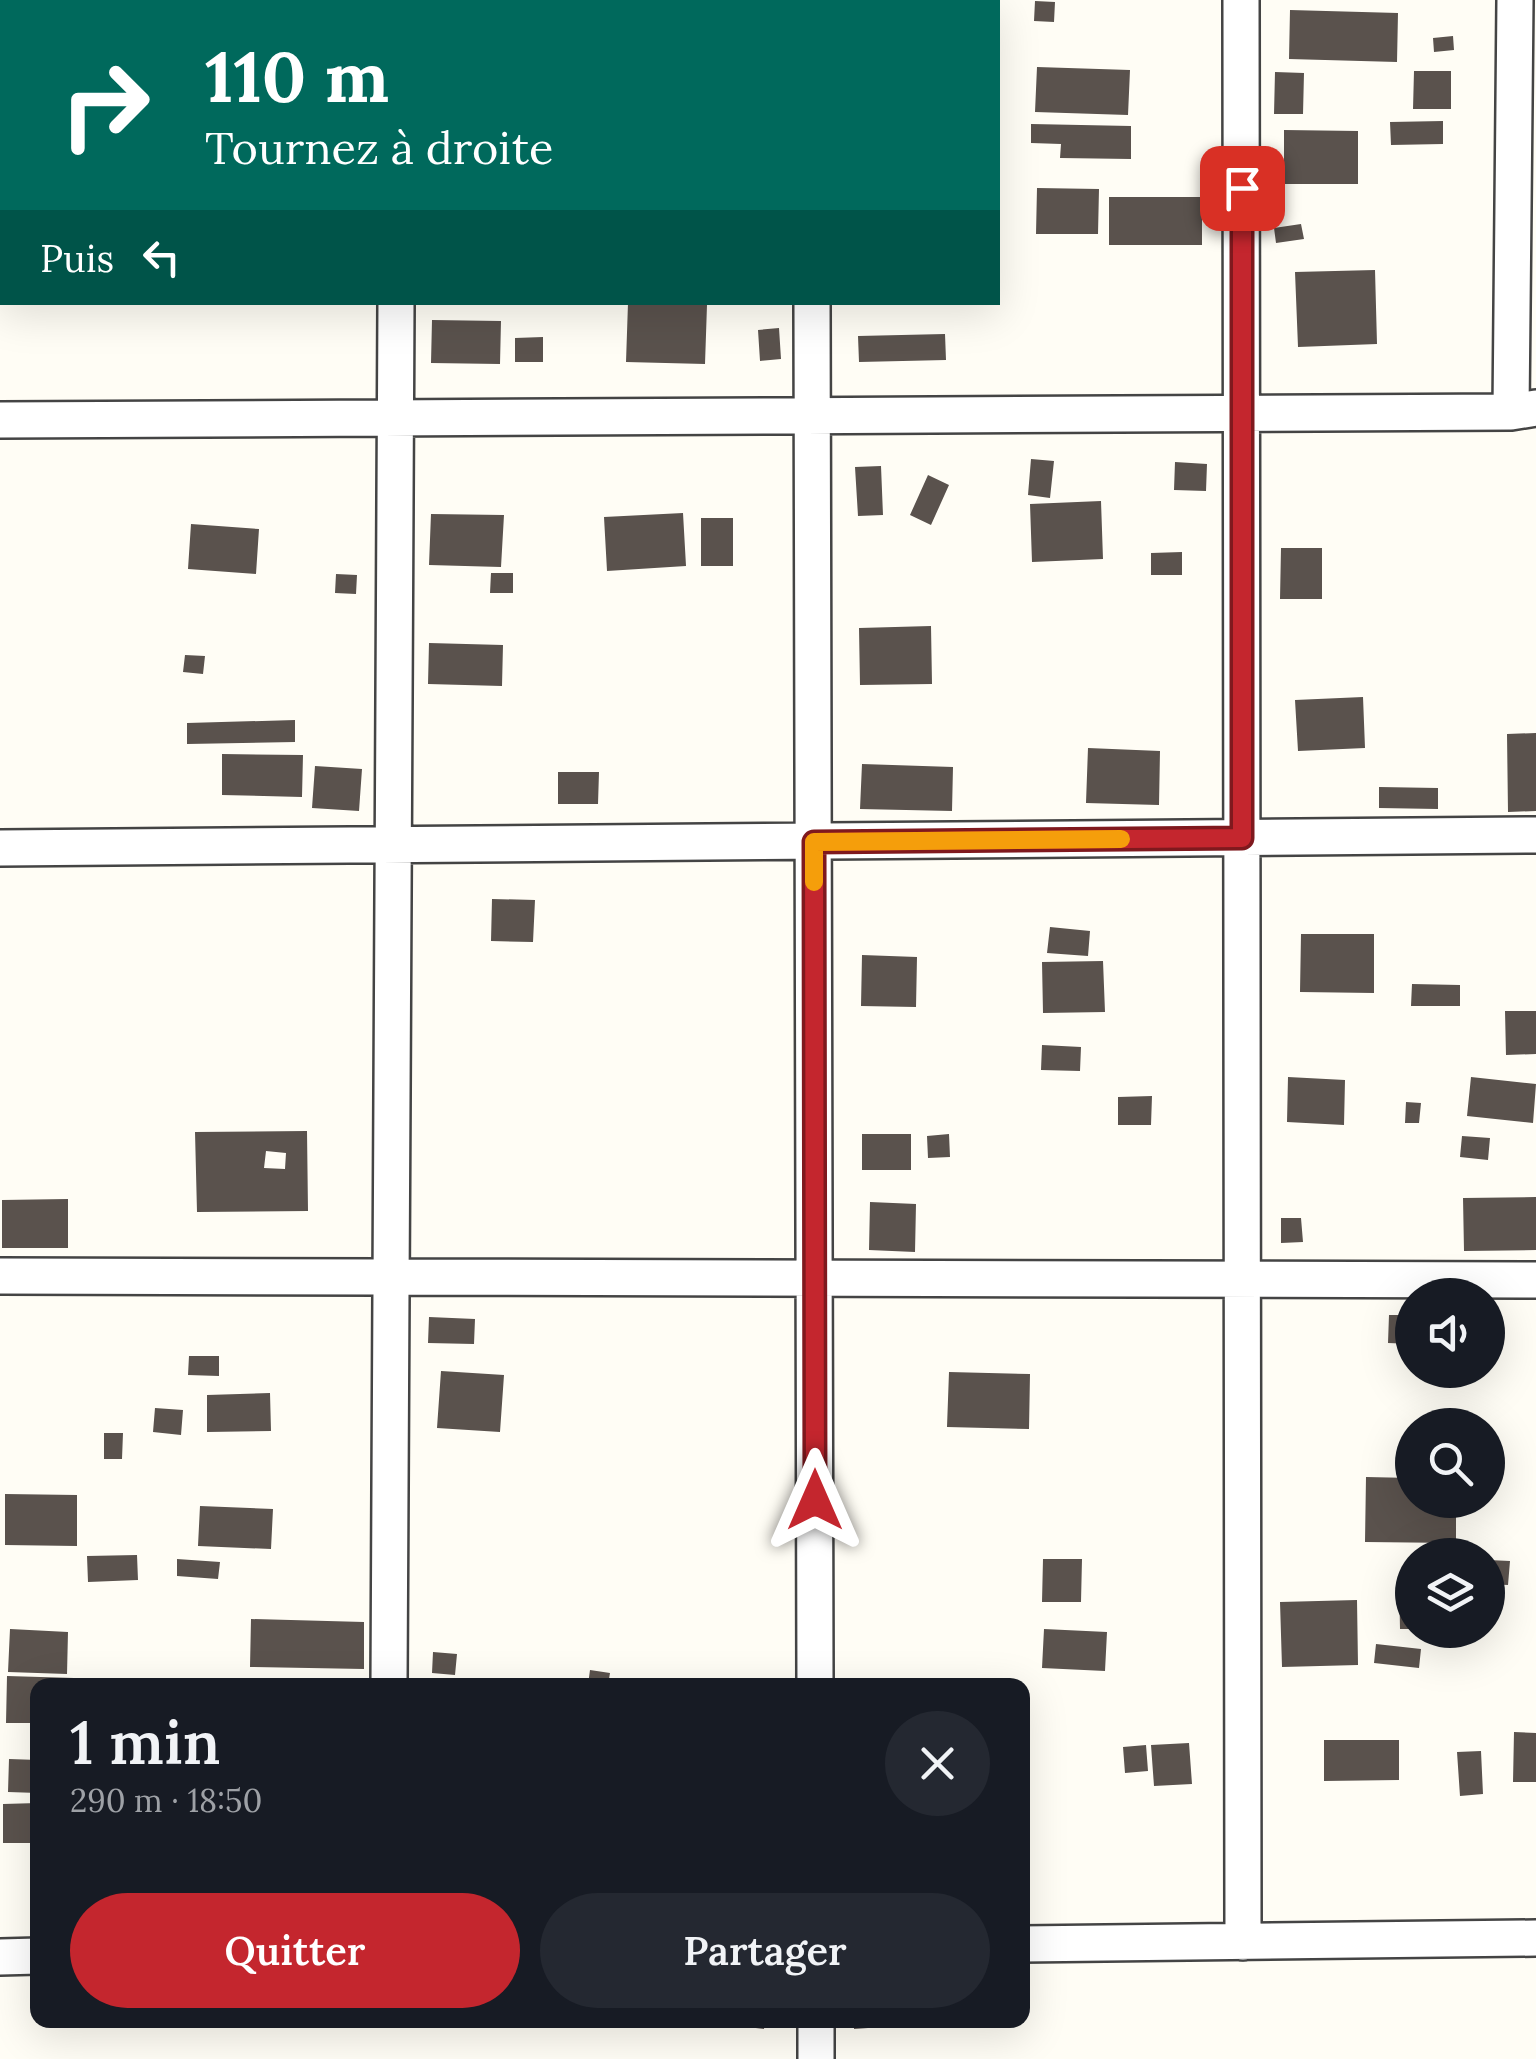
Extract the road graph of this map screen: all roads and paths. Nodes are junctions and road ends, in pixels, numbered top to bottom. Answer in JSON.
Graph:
{"nodes":[{"id":1,"x":1242,"y":0,"type":"edge"},
{"id":2,"x":1515,"y":0,"type":"edge"},
{"id":3,"x":396,"y":305,"type":"edge"},
{"id":4,"x":812,"y":305,"type":"edge"},
{"id":5,"x":1524,"y":410,"type":"edge"},
{"id":6,"x":1242,"y":413,"type":"junction"},
{"id":7,"x":812,"y":416,"type":"junction"},
{"id":8,"x":395,"y":418,"type":"junction"},
{"id":9,"x":0,"y":420,"type":"edge"},
{"id":10,"x":1536,"y":835,"type":"edge"},
{"id":11,"x":1242,"y":838,"type":"junction"},
{"id":12,"x":814,"y":842,"type":"junction"},
{"id":13,"x":393,"y":844,"type":"junction"},
{"id":14,"x":0,"y":848,"type":"edge"},
{"id":15,"x":0,"y":1276,"type":"edge"},
{"id":16,"x":391,"y":1276,"type":"junction"},
{"id":17,"x":814,"y":1278,"type":"junction"},
{"id":18,"x":1242,"y":1279,"type":"junction"},
{"id":19,"x":1536,"y":1280,"type":"edge"},
{"id":20,"x":389,"y":1678,"type":"edge"},
{"id":21,"x":815,"y":1678,"type":"edge"},
{"id":22,"x":1536,"y":1938,"type":"edge"},
{"id":23,"x":1243,"y":1942,"type":"junction"},
{"id":24,"x":1030,"y":1944,"type":"edge"},
{"id":25,"x":30,"y":1956,"type":"edge"},
{"id":26,"x":0,"y":1957,"type":"edge"},
{"id":27,"x":816,"y":2028,"type":"edge"},
{"id":28,"x":816,"y":2059,"type":"edge"}],
"edges":[{"from":1,"to":6,"type":"street"},
{"from":2,"to":5,"type":"street"},
{"from":3,"to":8,"type":"street"},
{"from":4,"to":7,"type":"street"},
{"from":5,"to":6,"type":"street"},
{"from":6,"to":7,"type":"street"},
{"from":6,"to":11,"type":"street"},
{"from":7,"to":8,"type":"street"},
{"from":7,"to":12,"type":"street"},
{"from":8,"to":9,"type":"street"},
{"from":8,"to":13,"type":"street"},
{"from":10,"to":11,"type":"street"},
{"from":11,"to":12,"type":"street"},
{"from":11,"to":18,"type":"street"},
{"from":12,"to":13,"type":"street"},
{"from":12,"to":17,"type":"street"},
{"from":13,"to":14,"type":"street"},
{"from":13,"to":16,"type":"street"},
{"from":15,"to":16,"type":"street"},
{"from":16,"to":17,"type":"street"},
{"from":16,"to":20,"type":"street"},
{"from":17,"to":18,"type":"street"},
{"from":17,"to":21,"type":"street"},
{"from":18,"to":19,"type":"street"},
{"from":18,"to":23,"type":"street"},
{"from":22,"to":23,"type":"street"},
{"from":23,"to":24,"type":"street"},
{"from":25,"to":26,"type":"street"},
{"from":27,"to":28,"type":"street"}]}
